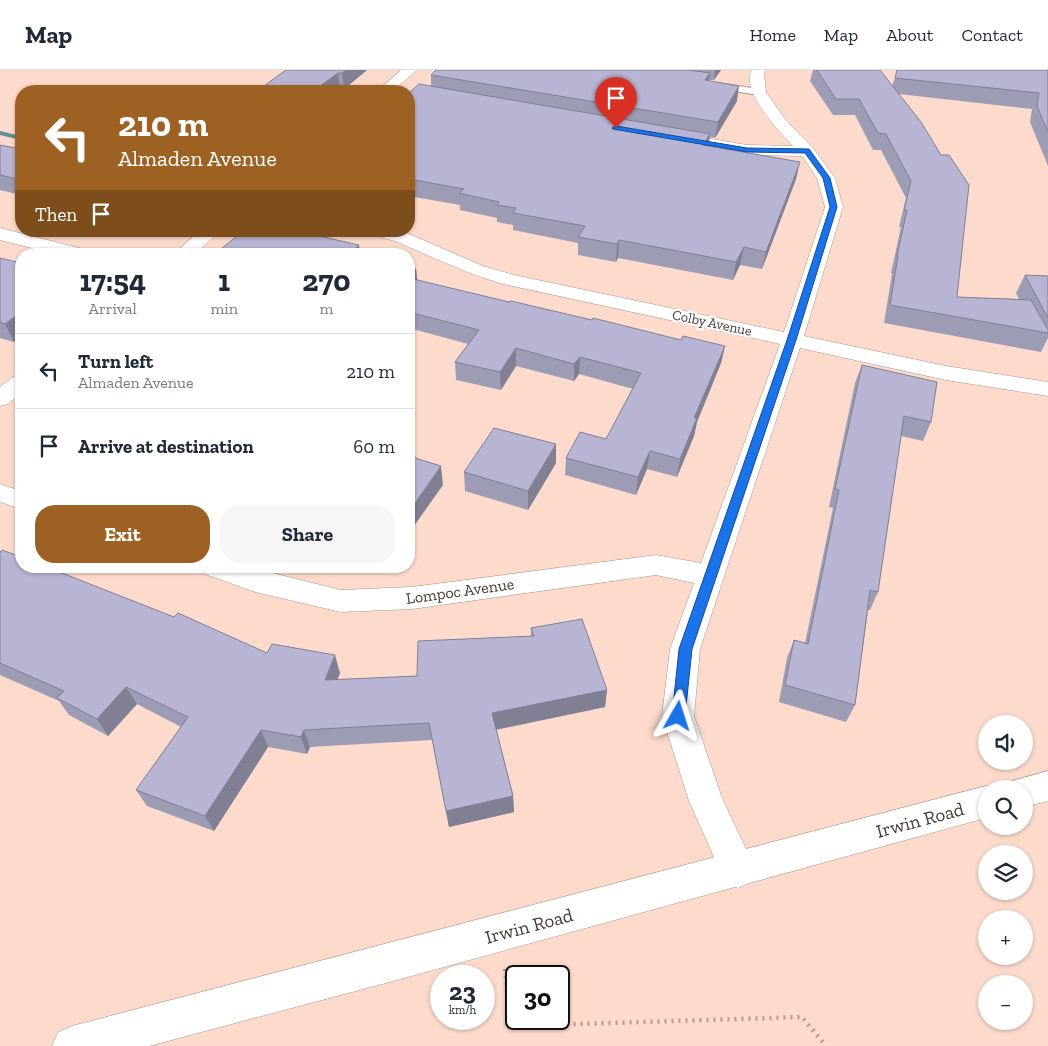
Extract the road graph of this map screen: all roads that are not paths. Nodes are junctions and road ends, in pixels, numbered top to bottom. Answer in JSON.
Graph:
{"nodes":[{"id":1,"x":410,"y":70,"type":"edge"},
{"id":2,"x":759,"y":81,"type":"edge"},
{"id":3,"x":391,"y":85,"type":"edge"},
{"id":4,"x":710,"y":85,"type":"edge"},
{"id":5,"x":652,"y":134,"type":"edge"},
{"id":6,"x":806,"y":151,"type":"junction"},
{"id":7,"x":0,"y":234,"type":"edge"},
{"id":8,"x":204,"y":237,"type":"edge"},
{"id":9,"x":401,"y":237,"type":"edge"},
{"id":10,"x":56,"y":248,"type":"edge"},
{"id":11,"x":190,"y":248,"type":"edge"},
{"id":12,"x":792,"y":340,"type":"junction"},
{"id":13,"x":15,"y":387,"type":"edge"},
{"id":14,"x":1048,"y":389,"type":"edge"},
{"id":15,"x":0,"y":399,"type":"edge"},
{"id":16,"x":0,"y":493,"type":"edge"},
{"id":17,"x":15,"y":498,"type":"edge"},
{"id":18,"x":232,"y":573,"type":"edge"},
{"id":19,"x":711,"y":576,"type":"junction"},
{"id":20,"x":1048,"y":786,"type":"edge"},
{"id":21,"x":1033,"y":790,"type":"edge"},
{"id":22,"x":978,"y":804,"type":"edge"},
{"id":23,"x":738,"y":870,"type":"junction"},
{"id":24,"x":72,"y":1046,"type":"edge"}],
"edges":[{"from":1,"to":3,"type":"street"},
{"from":2,"to":4,"type":"lane"},
{"from":2,"to":6,"type":"street"},
{"from":5,"to":6,"type":"street"},
{"from":6,"to":12,"type":"street"},
{"from":7,"to":10,"type":"street"},
{"from":8,"to":11,"type":"street"},
{"from":9,"to":12,"type":"street","name":"Colby Avenue"},
{"from":12,"to":14,"type":"street","name":"Colby Avenue"},
{"from":12,"to":19,"type":"street"},
{"from":13,"to":15,"type":"street"},
{"from":16,"to":17,"type":"street"},
{"from":18,"to":19,"type":"street","name":"Lompoc Avenue"},
{"from":19,"to":23,"type":"street"},
{"from":20,"to":21,"type":"street"},
{"from":22,"to":23,"type":"street","name":"Irwin Road"},
{"from":23,"to":24,"type":"street","name":"Irwin Road"}]}
